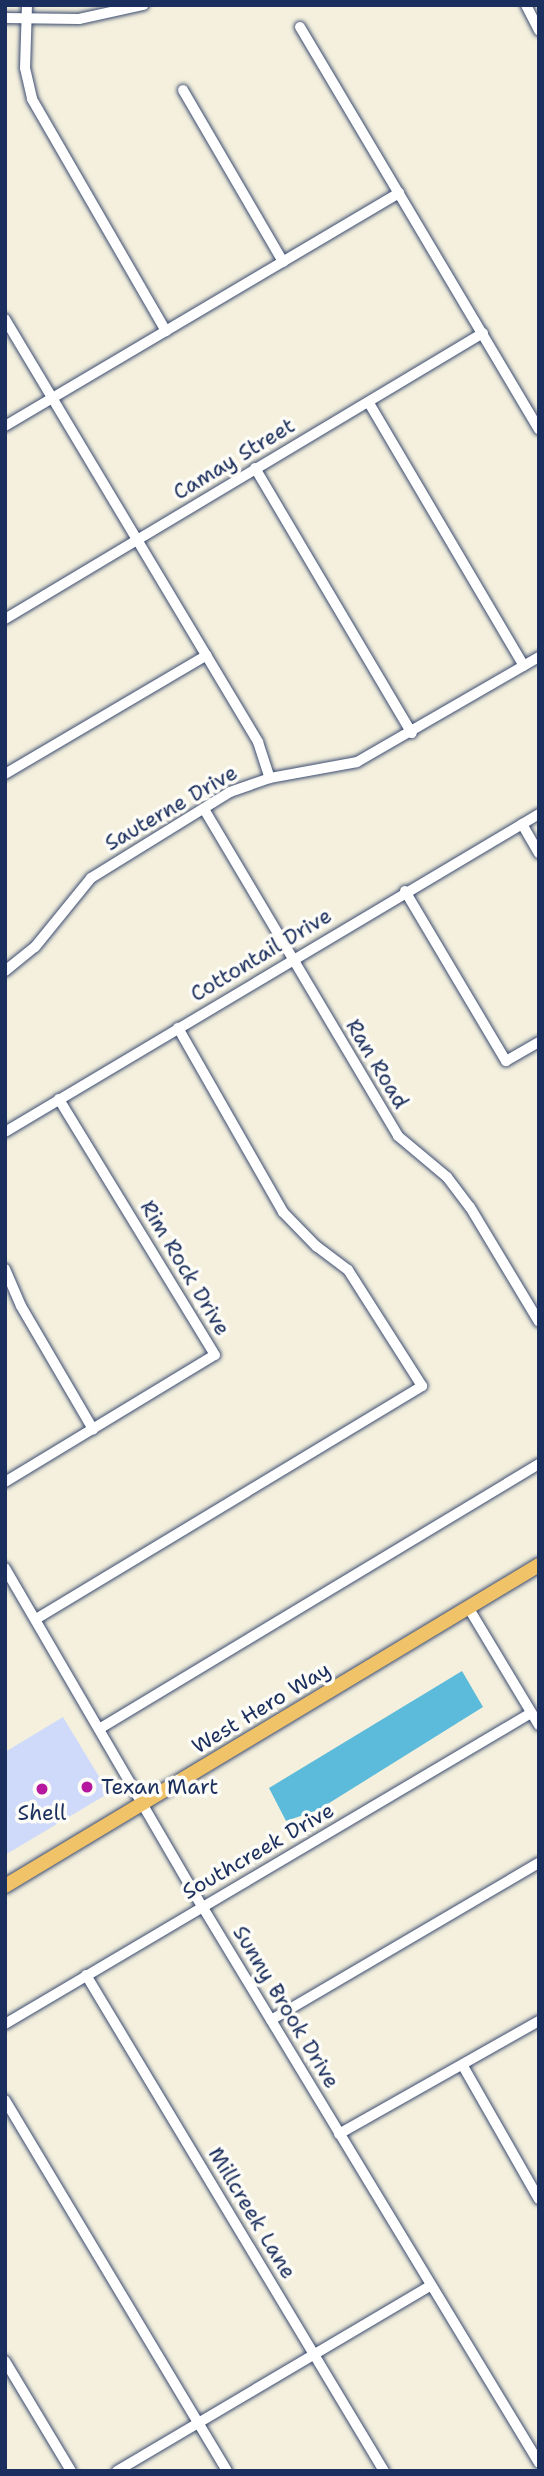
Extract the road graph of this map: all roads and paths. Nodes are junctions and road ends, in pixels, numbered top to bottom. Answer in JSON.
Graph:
{"nodes":[{"id":1,"x":27,"y":5,"type":"edge"},
{"id":2,"x":143,"y":5,"type":"edge"},
{"id":3,"x":526,"y":5,"type":"edge"},
{"id":4,"x":5,"y":18,"type":"edge"},
{"id":5,"x":27,"y":19,"type":"junction"},
{"id":6,"x":300,"y":27,"type":"dead end"},
{"id":7,"x":539,"y":31,"type":"edge"},
{"id":8,"x":183,"y":90,"type":"dead end"},
{"id":9,"x":400,"y":193,"type":"junction"},
{"id":10,"x":283,"y":262,"type":"junction"},
{"id":11,"x":5,"y":318,"type":"edge"},
{"id":12,"x":166,"y":331,"type":"junction"},
{"id":13,"x":483,"y":333,"type":"junction"},
{"id":14,"x":52,"y":398,"type":"junction"},
{"id":15,"x":369,"y":403,"type":"junction"},
{"id":16,"x":5,"y":426,"type":"edge"},
{"id":17,"x":539,"y":429,"type":"edge"},
{"id":18,"x":255,"y":468,"type":"junction"},
{"id":19,"x":137,"y":539,"type":"junction"},
{"id":20,"x":5,"y":619,"type":"edge"},
{"id":21,"x":207,"y":655,"type":"junction"},
{"id":22,"x":539,"y":657,"type":"edge"},
{"id":23,"x":524,"y":666,"type":"junction"},
{"id":24,"x":412,"y":733,"type":"junction"},
{"id":25,"x":5,"y":774,"type":"edge"},
{"id":26,"x":270,"y":778,"type":"junction"},
{"id":27,"x":204,"y":809,"type":"junction"},
{"id":28,"x":539,"y":814,"type":"edge"},
{"id":29,"x":522,"y":824,"type":"junction"},
{"id":30,"x":539,"y":853,"type":"edge"},
{"id":31,"x":405,"y":891,"type":"junction"},
{"id":32,"x":292,"y":959,"type":"junction"},
{"id":33,"x":5,"y":971,"type":"edge"},
{"id":34,"x":178,"y":1028,"type":"junction"},
{"id":35,"x":539,"y":1042,"type":"edge"},
{"id":36,"x":59,"y":1099,"type":"junction"},
{"id":37,"x":5,"y":1132,"type":"edge"},
{"id":38,"x":5,"y":1269,"type":"edge"},
{"id":39,"x":539,"y":1322,"type":"edge"},
{"id":40,"x":93,"y":1429,"type":"junction"},
{"id":41,"x":539,"y":1464,"type":"edge"},
{"id":42,"x":5,"y":1482,"type":"edge"},
{"id":43,"x":539,"y":1565,"type":"edge"},
{"id":44,"x":5,"y":1568,"type":"edge"},
{"id":45,"x":468,"y":1607,"type":"junction"},
{"id":46,"x":36,"y":1619,"type":"junction"},
{"id":47,"x":531,"y":1713,"type":"junction"},
{"id":48,"x":539,"y":1725,"type":"edge"},
{"id":49,"x":99,"y":1729,"type":"junction"},
{"id":50,"x":144,"y":1804,"type":"junction"},
{"id":51,"x":539,"y":1863,"type":"edge"},
{"id":52,"x":5,"y":1886,"type":"edge"},
{"id":53,"x":202,"y":1906,"type":"junction"},
{"id":54,"x":86,"y":1975,"type":"junction"},
{"id":55,"x":271,"y":2020,"type":"junction"},
{"id":56,"x":539,"y":2021,"type":"edge"},
{"id":57,"x":5,"y":2024,"type":"edge"},
{"id":58,"x":463,"y":2066,"type":"junction"},
{"id":59,"x":5,"y":2100,"type":"edge"},
{"id":60,"x":340,"y":2134,"type":"junction"},
{"id":61,"x":534,"y":2179,"type":"edge"},
{"id":62,"x":539,"y":2199,"type":"edge"},
{"id":63,"x":430,"y":2286,"type":"junction"},
{"id":64,"x":314,"y":2354,"type":"junction"},
{"id":65,"x":5,"y":2361,"type":"edge"},
{"id":66,"x":198,"y":2423,"type":"junction"},
{"id":67,"x":539,"y":2463,"type":"edge"},
{"id":68,"x":71,"y":2471,"type":"edge"},
{"id":69,"x":117,"y":2471,"type":"edge"},
{"id":70,"x":227,"y":2471,"type":"edge"},
{"id":71,"x":384,"y":2471,"type":"edge"}],
"edges":[{"from":1,"to":5,"type":"street"},
{"from":2,"to":5,"type":"street"},
{"from":3,"to":7,"type":"street"},
{"from":4,"to":5,"type":"street"},
{"from":5,"to":12,"type":"street"},
{"from":6,"to":9,"type":"street"},
{"from":8,"to":10,"type":"street"},
{"from":9,"to":10,"type":"street"},
{"from":9,"to":13,"type":"street"},
{"from":10,"to":12,"type":"street"},
{"from":11,"to":14,"type":"street"},
{"from":12,"to":14,"type":"street"},
{"from":13,"to":15,"type":"street","name":"Camay Street"},
{"from":13,"to":17,"type":"street"},
{"from":14,"to":16,"type":"street"},
{"from":14,"to":19,"type":"street"},
{"from":15,"to":18,"type":"street","name":"Camay Street"},
{"from":15,"to":23,"type":"street"},
{"from":18,"to":19,"type":"street","name":"Camay Street"},
{"from":18,"to":24,"type":"street"},
{"from":19,"to":20,"type":"street","name":"Camay Street"},
{"from":19,"to":21,"type":"street"},
{"from":21,"to":25,"type":"street"},
{"from":21,"to":26,"type":"street"},
{"from":22,"to":23,"type":"street","name":"Sauterne Drive"},
{"from":23,"to":24,"type":"street","name":"Sauterne Drive"},
{"from":24,"to":26,"type":"street","name":"Sauterne Drive"},
{"from":26,"to":27,"type":"street","name":"Sauterne Drive"},
{"from":27,"to":32,"type":"street","name":"Ran Road"},
{"from":27,"to":33,"type":"street","name":"Sauterne Drive"},
{"from":28,"to":29,"type":"street","name":"Cottontail Drive"},
{"from":29,"to":30,"type":"street"},
{"from":29,"to":31,"type":"street","name":"Cottontail Drive"},
{"from":31,"to":32,"type":"street","name":"Cottontail Drive"},
{"from":31,"to":35,"type":"street"},
{"from":32,"to":34,"type":"street","name":"Cottontail Drive"},
{"from":32,"to":39,"type":"street","name":"Ran Road"},
{"from":34,"to":36,"type":"street","name":"Cottontail Drive"},
{"from":34,"to":46,"type":"street"},
{"from":36,"to":37,"type":"street","name":"Cottontail Drive"},
{"from":36,"to":40,"type":"street","name":"Rim Rock Drive"},
{"from":38,"to":40,"type":"street"},
{"from":40,"to":42,"type":"street","name":"Rim Rock Drive"},
{"from":41,"to":49,"type":"street"},
{"from":43,"to":45,"type":"main road","name":"West Hero Way"},
{"from":44,"to":46,"type":"street","name":"Sunny Brook Drive"},
{"from":45,"to":47,"type":"street"},
{"from":45,"to":50,"type":"main road","name":"West Hero Way"},
{"from":46,"to":49,"type":"street","name":"Sunny Brook Drive"},
{"from":47,"to":48,"type":"street"},
{"from":47,"to":53,"type":"street","name":"Southcreek Drive"},
{"from":49,"to":50,"type":"street","name":"Sunny Brook Drive"},
{"from":50,"to":52,"type":"main road","name":"West Hero Way"},
{"from":50,"to":53,"type":"street","name":"Sunny Brook Drive"},
{"from":51,"to":55,"type":"street"},
{"from":53,"to":54,"type":"street","name":"Southcreek Drive"},
{"from":53,"to":55,"type":"street","name":"Sunny Brook Drive"},
{"from":54,"to":57,"type":"street","name":"Southcreek Drive"},
{"from":54,"to":64,"type":"street","name":"Millcreek Lane"},
{"from":55,"to":60,"type":"street","name":"Sunny Brook Drive"},
{"from":56,"to":58,"type":"street"},
{"from":58,"to":60,"type":"street"},
{"from":58,"to":61,"type":"street"},
{"from":59,"to":66,"type":"street"},
{"from":60,"to":63,"type":"street","name":"Sunny Brook Drive"},
{"from":61,"to":62,"type":"street"},
{"from":63,"to":64,"type":"street"},
{"from":63,"to":67,"type":"street","name":"Sunny Brook Drive"},
{"from":64,"to":66,"type":"street"},
{"from":64,"to":71,"type":"street","name":"Millcreek Lane"},
{"from":65,"to":68,"type":"street"},
{"from":66,"to":69,"type":"street"},
{"from":66,"to":70,"type":"street"}]}
